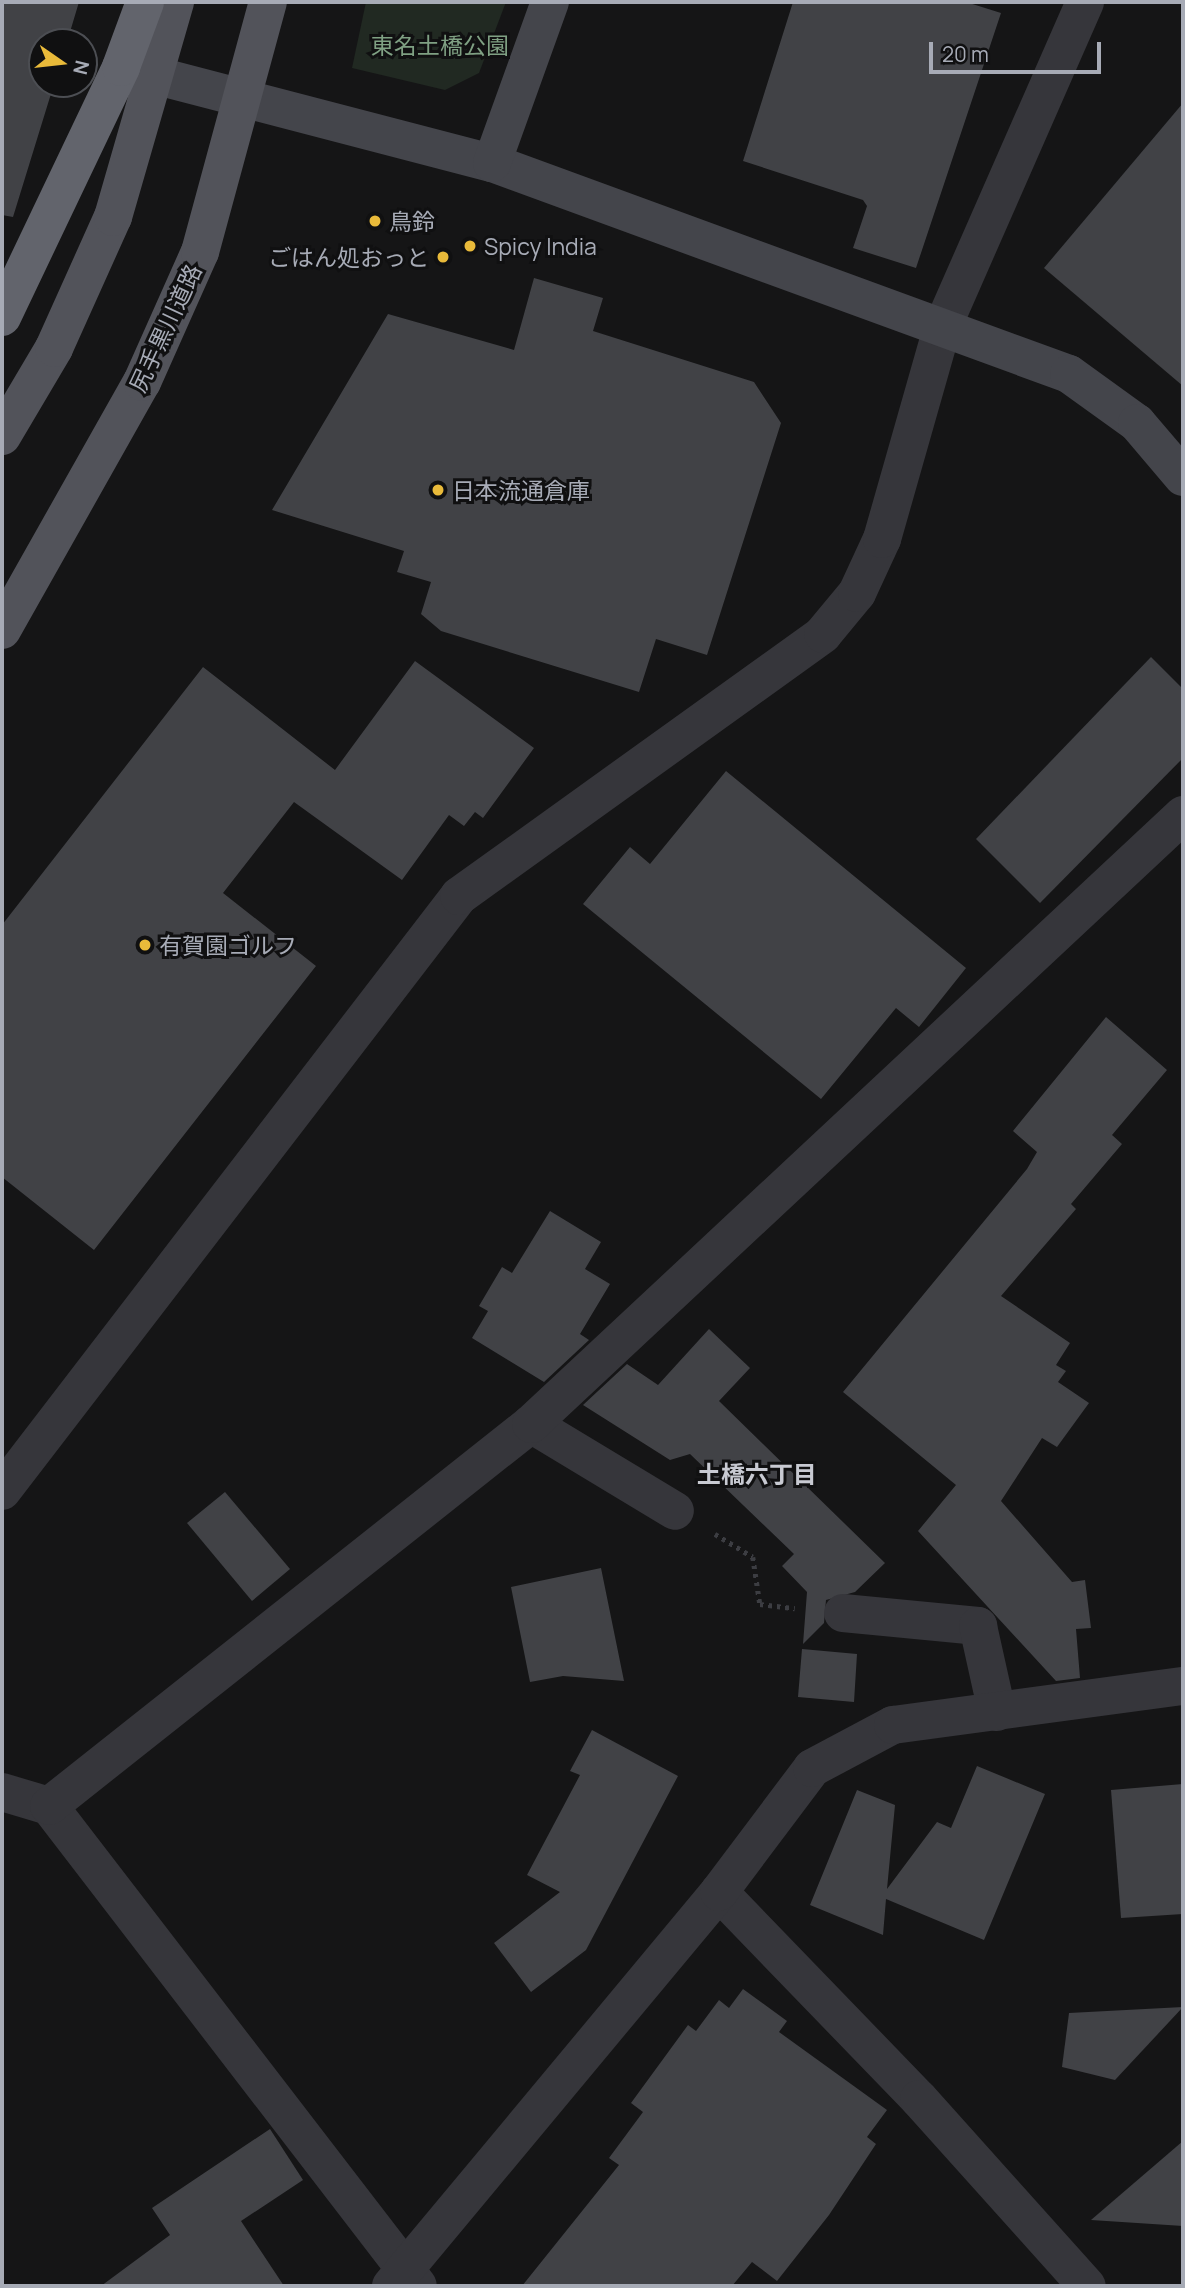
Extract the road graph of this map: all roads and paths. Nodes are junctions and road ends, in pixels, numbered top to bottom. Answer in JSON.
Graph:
{"nodes":[{"id":1,"x":145,"y":2,"type":"edge"},
{"id":2,"x":175,"y":2,"type":"edge"},
{"id":3,"x":268,"y":2,"type":"edge"},
{"id":4,"x":550,"y":2,"type":"edge"},
{"id":5,"x":1086,"y":2,"type":"edge"},
{"id":6,"x":121,"y":67,"type":"junction"},
{"id":7,"x":158,"y":78,"type":"junction"},
{"id":8,"x":241,"y":102,"type":"junction"},
{"id":9,"x":492,"y":163,"type":"junction"},
{"id":10,"x":2,"y":317,"type":"edge"},
{"id":11,"x":942,"y":328,"type":"junction"},
{"id":12,"x":2,"y":436,"type":"edge"},
{"id":13,"x":1183,"y":477,"type":"edge"},
{"id":14,"x":2,"y":630,"type":"edge"},
{"id":15,"x":1183,"y":815,"type":"edge"},
{"id":16,"x":531,"y":1424,"type":"junction"},
{"id":17,"x":2,"y":1491,"type":"edge"},
{"id":18,"x":675,"y":1511,"type":"joint"},
{"id":19,"x":843,"y":1613,"type":"joint"},
{"id":20,"x":1183,"y":1686,"type":"edge"},
{"id":21,"x":997,"y":1712,"type":"junction"},
{"id":22,"x":2,"y":1792,"type":"edge"},
{"id":23,"x":49,"y":1806,"type":"junction"},
{"id":24,"x":719,"y":1892,"type":"junction"},
{"id":25,"x":405,"y":2282,"type":"edge"},
{"id":26,"x":1087,"y":2286,"type":"edge"}],
"edges":[{"from":1,"to":6,"type":"highway"},
{"from":2,"to":7,"type":"main road"},
{"from":3,"to":8,"type":"main road","name":"尻手黒川道路"},
{"from":4,"to":9,"type":"street"},
{"from":5,"to":11,"type":"street"},
{"from":6,"to":7,"type":"street"},
{"from":6,"to":10,"type":"highway"},
{"from":7,"to":8,"type":"street"},
{"from":7,"to":12,"type":"main road"},
{"from":8,"to":9,"type":"street"},
{"from":8,"to":14,"type":"main road","name":"尻手黒川道路"},
{"from":9,"to":11,"type":"street"},
{"from":11,"to":13,"type":"street"},
{"from":11,"to":17,"type":"street"},
{"from":15,"to":16,"type":"street"},
{"from":16,"to":18,"type":"street"},
{"from":16,"to":23,"type":"street"},
{"from":18,"to":19,"type":"path"},
{"from":19,"to":21,"type":"street"},
{"from":20,"to":21,"type":"street"},
{"from":21,"to":24,"type":"street"},
{"from":22,"to":23,"type":"street"},
{"from":23,"to":25,"type":"street"},
{"from":24,"to":25,"type":"street"},
{"from":24,"to":26,"type":"street"}]}
